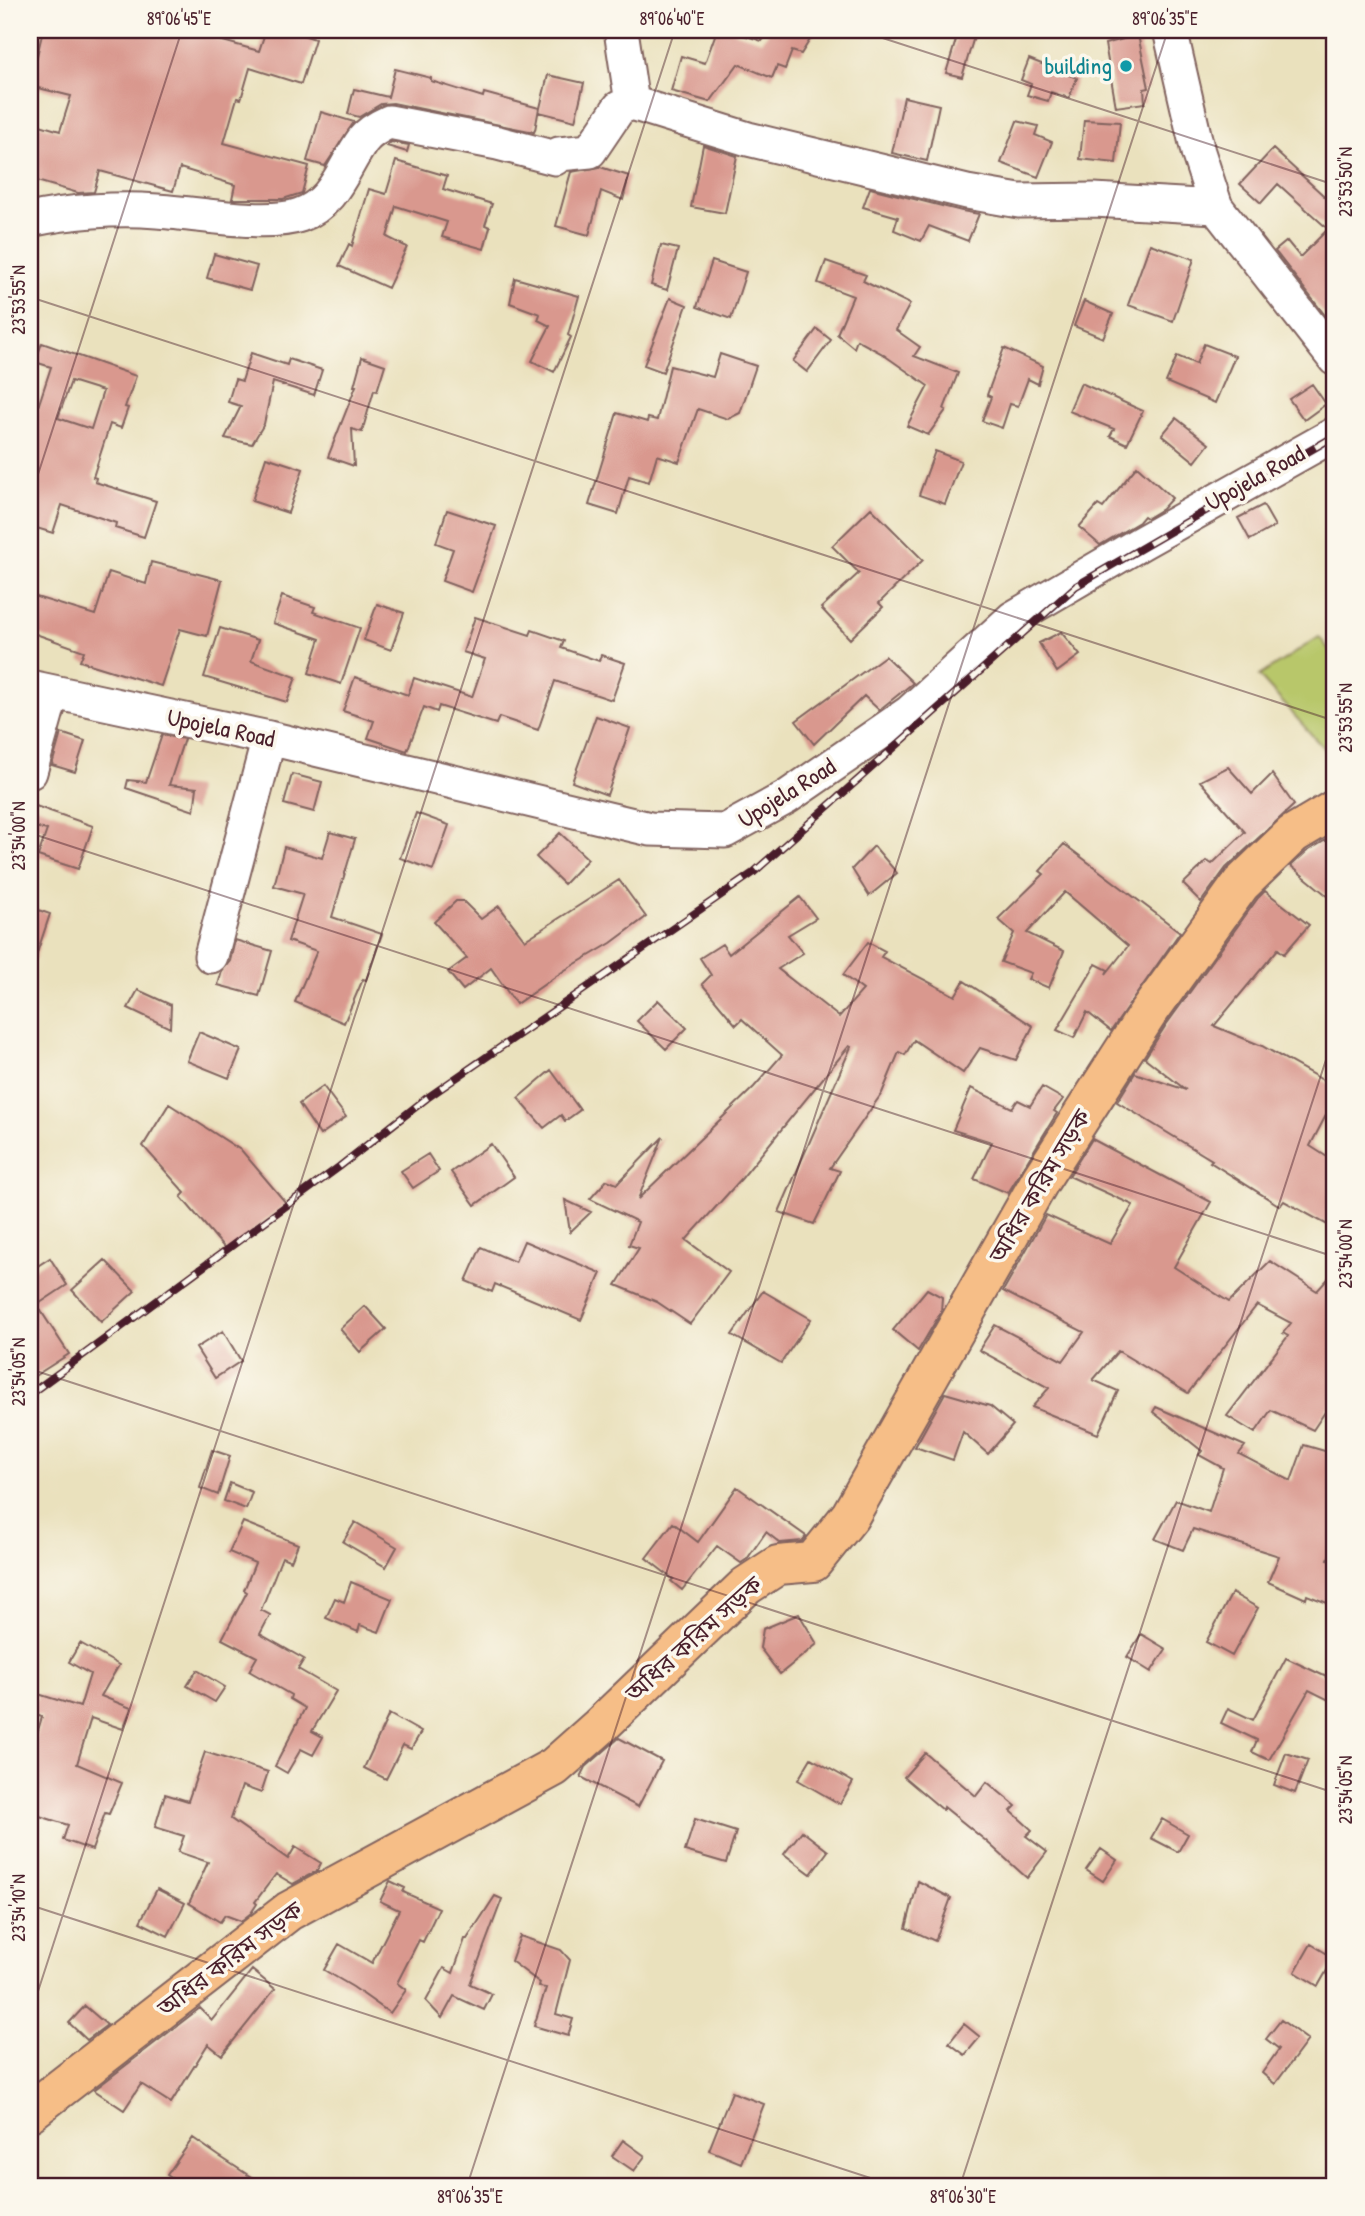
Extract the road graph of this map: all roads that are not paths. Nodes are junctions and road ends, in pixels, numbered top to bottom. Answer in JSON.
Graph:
{"nodes":[{"id":1,"x":621,"y":30,"type":"edge"},
{"id":2,"x":1170,"y":30,"type":"edge"},
{"id":3,"x":632,"y":103,"type":"junction"},
{"id":4,"x":1216,"y":207,"type":"junction"},
{"id":5,"x":30,"y":220,"type":"edge"},
{"id":6,"x":1335,"y":359,"type":"edge"},
{"id":7,"x":1335,"y":434,"type":"edge"},
{"id":8,"x":41,"y":690,"type":"edge"},
{"id":9,"x":270,"y":738,"type":"junction"},
{"id":10,"x":30,"y":772,"type":"edge"},
{"id":11,"x":1335,"y":809,"type":"edge"},
{"id":12,"x":211,"y":957,"type":"dead end"},
{"id":13,"x":30,"y":2112,"type":"edge"}],
"edges":[{"from":1,"to":3,"type":"street"},
{"from":2,"to":4,"type":"street"},
{"from":3,"to":4,"type":"street"},
{"from":3,"to":5,"type":"street"},
{"from":4,"to":6,"type":"street"},
{"from":7,"to":9,"type":"street","name":"Upojela Road"},
{"from":8,"to":9,"type":"street","name":"Upojela Road"},
{"from":8,"to":10,"type":"street"},
{"from":9,"to":12,"type":"street"},
{"from":11,"to":13,"type":"main road","name":"অধির করিম সড়ক"}]}
